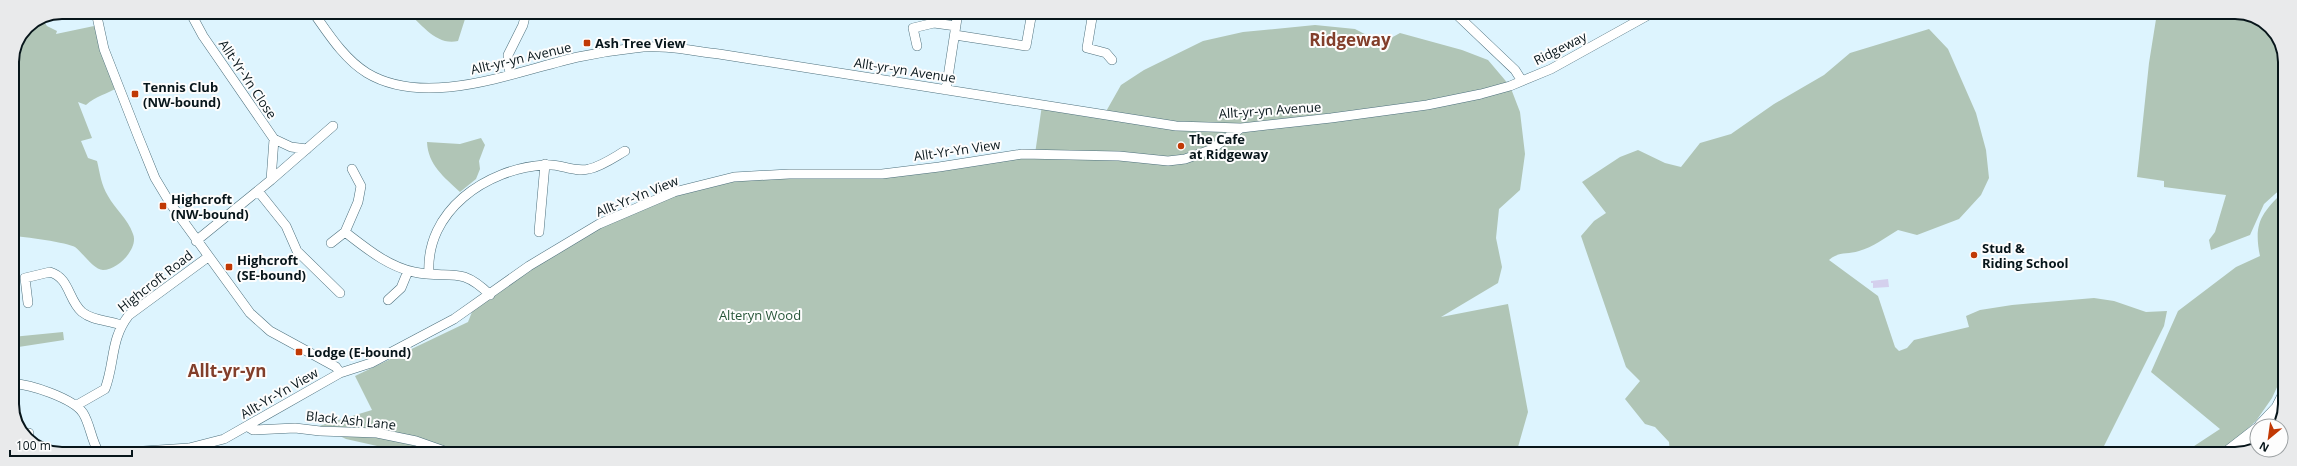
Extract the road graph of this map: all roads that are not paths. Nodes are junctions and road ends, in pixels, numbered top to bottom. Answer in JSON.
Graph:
{"nodes":[{"id":1,"x":98,"y":19,"type":"edge"},
{"id":2,"x":194,"y":19,"type":"edge"},
{"id":3,"x":318,"y":19,"type":"edge"},
{"id":4,"x":524,"y":19,"type":"edge"},
{"id":5,"x":957,"y":19,"type":"edge"},
{"id":6,"x":1031,"y":19,"type":"edge"},
{"id":7,"x":1092,"y":19,"type":"edge"},
{"id":8,"x":1461,"y":19,"type":"edge"},
{"id":9,"x":1642,"y":19,"type":"edge"},
{"id":10,"x":956,"y":30,"type":"junction"},
{"id":11,"x":917,"y":46,"type":"dead end"},
{"id":12,"x":1112,"y":60,"type":"dead end"},
{"id":13,"x":510,"y":75,"type":"junction"},
{"id":14,"x":1522,"y":81,"type":"junction"},
{"id":15,"x":946,"y":90,"type":"junction"},
{"id":16,"x":333,"y":126,"type":"dead end"},
{"id":17,"x":1241,"y":128,"type":"junction"},
{"id":18,"x":274,"y":139,"type":"junction"},
{"id":19,"x":307,"y":149,"type":"junction"},
{"id":20,"x":625,"y":152,"type":"dead end"},
{"id":21,"x":545,"y":164,"type":"junction"},
{"id":22,"x":352,"y":169,"type":"dead end"},
{"id":23,"x":271,"y":180,"type":"junction"},
{"id":24,"x":258,"y":190,"type":"junction"},
{"id":25,"x":345,"y":232,"type":"junction"},
{"id":26,"x":539,"y":232,"type":"dead end"},
{"id":27,"x":196,"y":241,"type":"junction"},
{"id":28,"x":331,"y":243,"type":"dead end"},
{"id":29,"x":208,"y":257,"type":"junction"},
{"id":30,"x":408,"y":271,"type":"junction"},
{"id":31,"x":429,"y":274,"type":"junction"},
{"id":32,"x":340,"y":294,"type":"dead end"},
{"id":33,"x":490,"y":295,"type":"junction"},
{"id":34,"x":388,"y":300,"type":"dead end"},
{"id":35,"x":28,"y":303,"type":"dead end"},
{"id":36,"x":121,"y":325,"type":"junction"},
{"id":37,"x":340,"y":373,"type":"junction"},
{"id":38,"x":19,"y":385,"type":"edge"},
{"id":39,"x":77,"y":405,"type":"junction"},
{"id":40,"x":2277,"y":409,"type":"edge"},
{"id":41,"x":2269,"y":418,"type":"edge"},
{"id":42,"x":248,"y":427,"type":"junction"},
{"id":43,"x":2249,"y":436,"type":"edge"},
{"id":44,"x":96,"y":447,"type":"edge"},
{"id":45,"x":193,"y":447,"type":"edge"},
{"id":46,"x":431,"y":447,"type":"edge"},
{"id":47,"x":2235,"y":447,"type":"edge"}],
"edges":[{"from":1,"to":27,"type":"street"},
{"from":2,"to":18,"type":"street","name":"Allt-Yr-Yn Close"},
{"from":3,"to":13,"type":"street","name":"Allt-yr-yn Avenue"},
{"from":4,"to":13,"type":"street"},
{"from":5,"to":10,"type":"street"},
{"from":6,"to":10,"type":"street"},
{"from":7,"to":12,"type":"street"},
{"from":8,"to":14,"type":"street"},
{"from":9,"to":14,"type":"street","name":"Ridgeway"},
{"from":10,"to":11,"type":"street"},
{"from":10,"to":15,"type":"street"},
{"from":13,"to":15,"type":"street","name":"Allt-yr-yn Avenue"},
{"from":14,"to":17,"type":"street","name":"Allt-yr-yn Avenue"},
{"from":15,"to":17,"type":"street","name":"Allt-yr-yn Avenue"},
{"from":16,"to":19,"type":"street"},
{"from":17,"to":33,"type":"street","name":"Allt-Yr-Yn View"},
{"from":18,"to":19,"type":"street","name":"Allt-Yr-Yn Close"},
{"from":18,"to":23,"type":"street","name":"Allt-Yr-Yn Close"},
{"from":19,"to":23,"type":"street"},
{"from":20,"to":21,"type":"street"},
{"from":21,"to":26,"type":"street"},
{"from":21,"to":31,"type":"street"},
{"from":22,"to":25,"type":"street"},
{"from":23,"to":24,"type":"street"},
{"from":24,"to":27,"type":"street"},
{"from":24,"to":32,"type":"street"},
{"from":25,"to":28,"type":"street"},
{"from":25,"to":30,"type":"street"},
{"from":27,"to":29,"type":"street"},
{"from":29,"to":36,"type":"street","name":"Highcroft Road"},
{"from":29,"to":37,"type":"street"},
{"from":30,"to":31,"type":"street"},
{"from":30,"to":34,"type":"street"},
{"from":31,"to":33,"type":"street"},
{"from":33,"to":37,"type":"street","name":"Allt-Yr-Yn View"},
{"from":35,"to":36,"type":"street"},
{"from":36,"to":39,"type":"street","name":"Highcroft Road"},
{"from":37,"to":42,"type":"street","name":"Allt-Yr-Yn View"},
{"from":38,"to":39,"type":"street"},
{"from":39,"to":44,"type":"street"},
{"from":40,"to":41,"type":"highway"},
{"from":42,"to":45,"type":"street","name":"Allt-Yr-Yn View"},
{"from":42,"to":46,"type":"street","name":"Black Ash Lane"},
{"from":43,"to":47,"type":"highway"}]}
